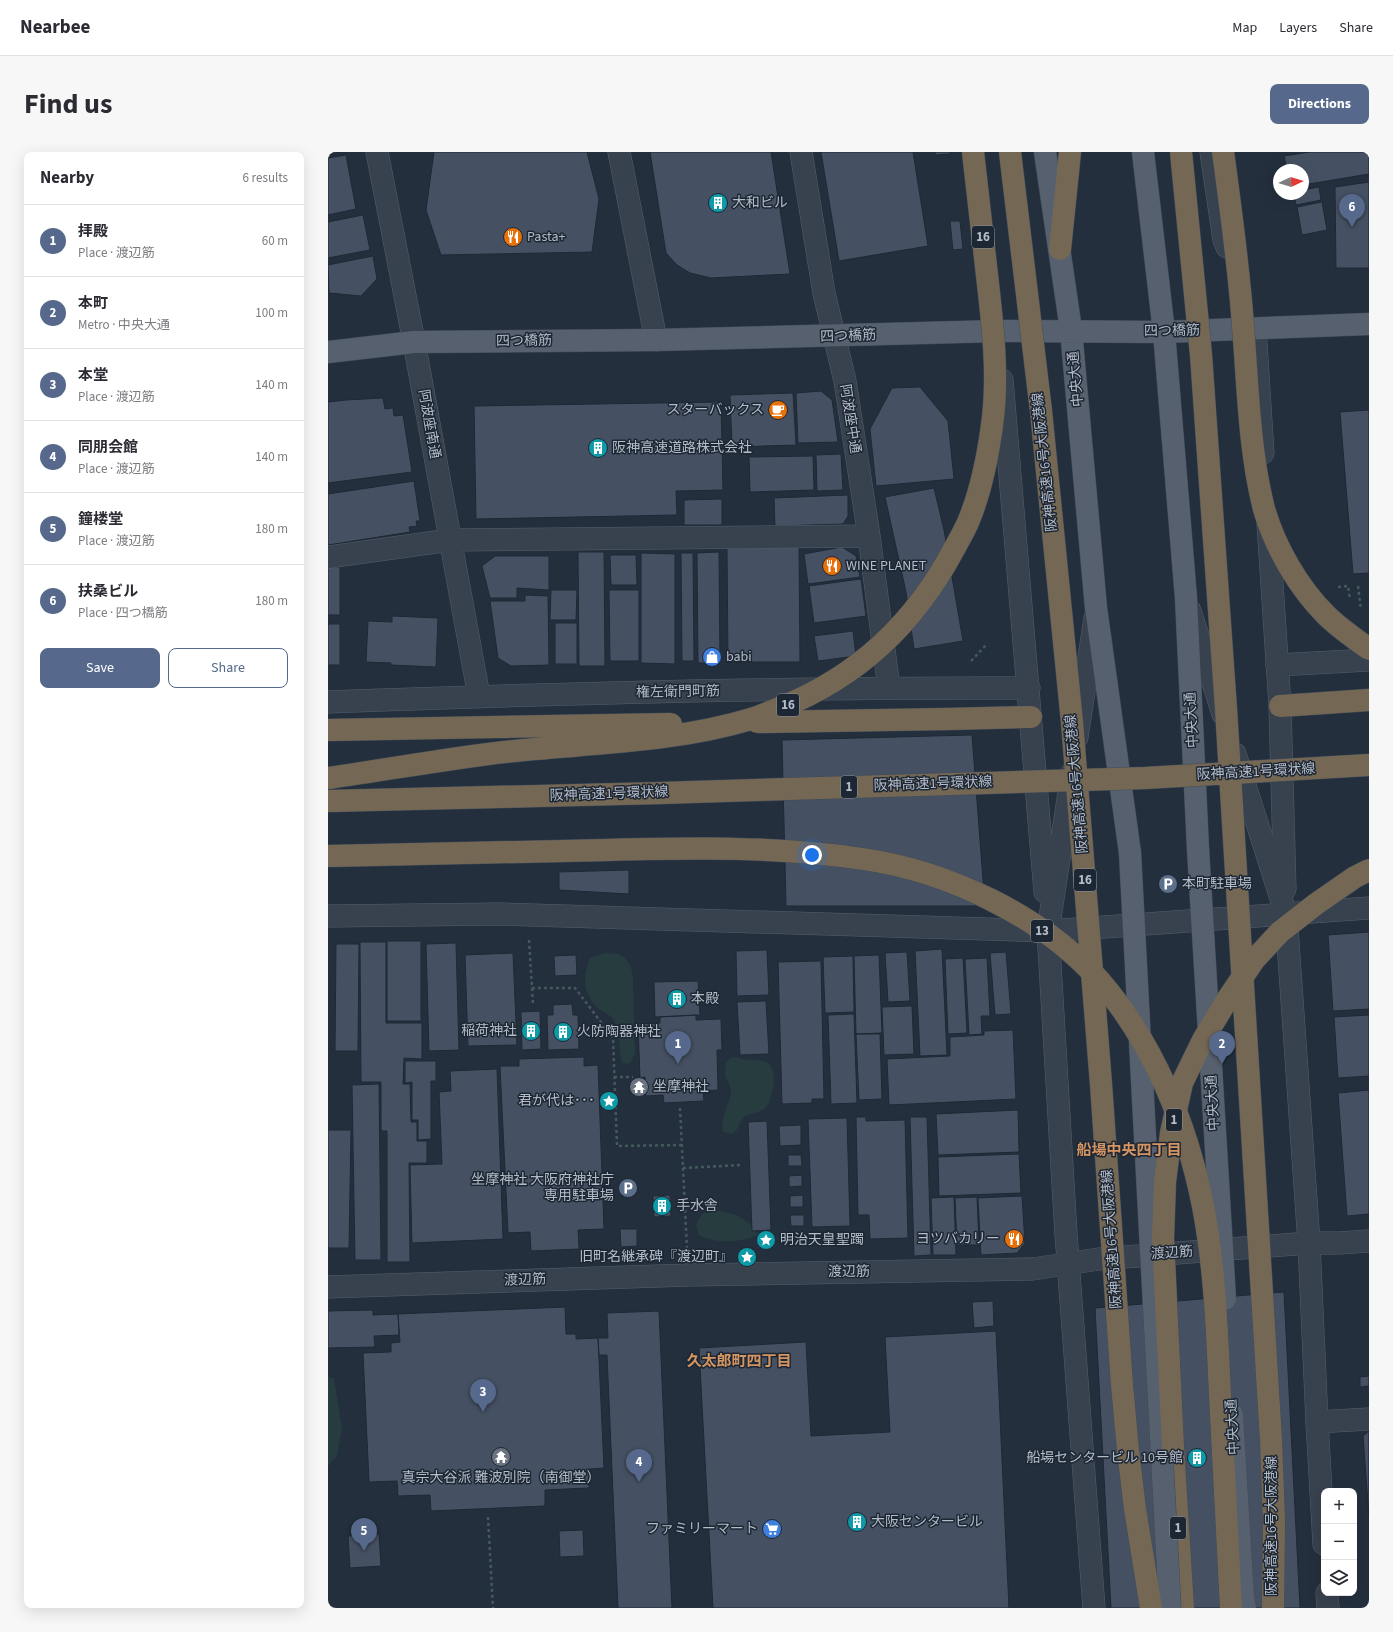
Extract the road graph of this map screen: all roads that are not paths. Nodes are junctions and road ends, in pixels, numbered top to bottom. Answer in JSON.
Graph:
{"nodes":[{"id":1,"x":377,"y":152,"type":"edge"},
{"id":2,"x":619,"y":152,"type":"edge"},
{"id":3,"x":801,"y":152,"type":"edge"},
{"id":4,"x":970,"y":152,"type":"edge"},
{"id":5,"x":974,"y":152,"type":"edge"},
{"id":6,"x":1010,"y":152,"type":"edge"},
{"id":7,"x":1045,"y":152,"type":"edge"},
{"id":8,"x":1070,"y":152,"type":"edge"},
{"id":9,"x":1143,"y":152,"type":"edge"},
{"id":10,"x":1181,"y":152,"type":"edge"},
{"id":11,"x":1211,"y":152,"type":"edge"},
{"id":12,"x":1224,"y":152,"type":"edge"},
{"id":13,"x":1060,"y":249,"type":"junction"},
{"id":14,"x":1369,"y":324,"type":"edge"},
{"id":15,"x":1255,"y":329,"type":"junction"},
{"id":16,"x":1071,"y":330,"type":"junction"},
{"id":17,"x":998,"y":332,"type":"junction"},
{"id":18,"x":1164,"y":332,"type":"junction"},
{"id":19,"x":834,"y":336,"type":"junction"},
{"id":20,"x":656,"y":340,"type":"junction"},
{"id":21,"x":414,"y":342,"type":"junction"},
{"id":22,"x":328,"y":352,"type":"edge"},
{"id":23,"x":868,"y":536,"type":"junction"},
{"id":24,"x":450,"y":540,"type":"junction"},
{"id":25,"x":328,"y":557,"type":"edge"},
{"id":26,"x":1186,"y":598,"type":"junction"},
{"id":27,"x":1096,"y":608,"type":"junction"},
{"id":28,"x":1369,"y":649,"type":"edge"},
{"id":29,"x":1369,"y":660,"type":"edge"},
{"id":30,"x":1277,"y":665,"type":"junction"},
{"id":31,"x":889,"y":688,"type":"junction"},
{"id":32,"x":1029,"y":688,"type":"junction"},
{"id":33,"x":479,"y":696,"type":"junction"},
{"id":34,"x":1369,"y":700,"type":"edge"},
{"id":35,"x":328,"y":702,"type":"edge"},
{"id":36,"x":1280,"y":706,"type":"junction"},
{"id":37,"x":1031,"y":717,"type":"junction"},
{"id":38,"x":328,"y":730,"type":"edge"},
{"id":39,"x":1369,"y":765,"type":"edge"},
{"id":40,"x":328,"y":778,"type":"edge"},
{"id":41,"x":328,"y":801,"type":"edge"},
{"id":42,"x":328,"y":856,"type":"edge"},
{"id":43,"x":1369,"y":870,"type":"edge"},
{"id":44,"x":1369,"y":908,"type":"edge"},
{"id":45,"x":1286,"y":914,"type":"junction"},
{"id":46,"x":328,"y":916,"type":"edge"},
{"id":47,"x":1048,"y":931,"type":"junction"},
{"id":48,"x":1369,"y":1241,"type":"edge"},
{"id":49,"x":1309,"y":1243,"type":"junction"},
{"id":50,"x":1068,"y":1263,"type":"junction"},
{"id":51,"x":328,"y":1287,"type":"edge"},
{"id":52,"x":1369,"y":1419,"type":"edge"},
{"id":53,"x":1317,"y":1422,"type":"junction"},
{"id":54,"x":1323,"y":1524,"type":"edge"},
{"id":55,"x":1327,"y":1596,"type":"edge"},
{"id":56,"x":1094,"y":1608,"type":"edge"},
{"id":57,"x":1151,"y":1608,"type":"edge"},
{"id":58,"x":1170,"y":1608,"type":"edge"},
{"id":59,"x":1183,"y":1608,"type":"edge"},
{"id":60,"x":1231,"y":1608,"type":"edge"},
{"id":61,"x":1245,"y":1608,"type":"edge"},
{"id":62,"x":1273,"y":1608,"type":"edge"},
{"id":63,"x":1328,"y":1608,"type":"edge"}],
"edges":[{"from":1,"to":21,"type":"street","name":"阿波座南通"},
{"from":2,"to":20,"type":"street"},
{"from":3,"to":19,"type":"street","name":"阿波座中通"},
{"from":4,"to":17,"type":"street"},
{"from":5,"to":40,"type":"highway","number":"16","bridge":true},
{"from":6,"to":57,"type":"highway","name":"阪神高速16号大阪港線","number":"16","bridge":true},
{"from":7,"to":13,"type":"main road","name":"中央大通"},
{"from":8,"to":13,"type":"highway"},
{"from":9,"to":18,"type":"main road","name":"中央大通"},
{"from":10,"to":62,"type":"highway","name":"阪神高速16号大阪港線","bridge":true},
{"from":11,"to":15,"type":"street"},
{"from":12,"to":28,"type":"highway","bridge":true},
{"from":13,"to":16,"type":"main road","name":"中央大通"},
{"from":14,"to":15,"type":"main road","name":"四つ橋筋"},
{"from":15,"to":18,"type":"main road","name":"四つ橋筋"},
{"from":15,"to":30,"type":"street"},
{"from":16,"to":17,"type":"main road","name":"四つ橋筋"},
{"from":16,"to":18,"type":"main road","name":"四つ橋筋"},
{"from":16,"to":27,"type":"main road","name":"中央大通"},
{"from":17,"to":19,"type":"main road","name":"四つ橋筋"},
{"from":17,"to":32,"type":"street"},
{"from":18,"to":26,"type":"main road","name":"中央大通"},
{"from":19,"to":20,"type":"main road","name":"四つ橋筋"},
{"from":19,"to":23,"type":"street","name":"阿波座中通"},
{"from":20,"to":21,"type":"main road","name":"四つ橋筋"},
{"from":21,"to":22,"type":"main road","name":"四つ橋筋"},
{"from":21,"to":24,"type":"street","name":"阿波座南通"},
{"from":23,"to":24,"type":"street"},
{"from":23,"to":31,"type":"street","name":"阿波座中通"},
{"from":24,"to":25,"type":"street"},
{"from":24,"to":33,"type":"street","name":"阿波座南通"},
{"from":26,"to":45,"type":"street","name":"中央大通"},
{"from":26,"to":61,"type":"main road","name":"中央大通","bridge":true},
{"from":27,"to":47,"type":"street","name":"中央大通"},
{"from":27,"to":58,"type":"main road","name":"中央大通","bridge":true},
{"from":29,"to":30,"type":"street"},
{"from":30,"to":36,"type":"street"},
{"from":31,"to":32,"type":"street","name":"権左衛門町筋"},
{"from":31,"to":33,"type":"street","name":"権左衛門町筋"},
{"from":32,"to":37,"type":"street"},
{"from":33,"to":35,"type":"street","name":"権左衛門町筋"},
{"from":34,"to":36,"type":"highway"},
{"from":36,"to":45,"type":"street"},
{"from":37,"to":38,"type":"highway","bridge":true},
{"from":37,"to":47,"type":"street"},
{"from":39,"to":41,"type":"highway","name":"阪神高速1号環状線","number":"1","bridge":true},
{"from":42,"to":60,"type":"highway","number":"13","bridge":true},
{"from":43,"to":59,"type":"highway","number":"1","bridge":true},
{"from":44,"to":45,"type":"street"},
{"from":45,"to":47,"type":"street"},
{"from":45,"to":49,"type":"street","name":"中央大通"},
{"from":46,"to":47,"type":"street"},
{"from":47,"to":50,"type":"street","name":"中央大通"},
{"from":48,"to":49,"type":"street","name":"渡辺筋"},
{"from":49,"to":50,"type":"street","name":"渡辺筋"},
{"from":49,"to":53,"type":"street","name":"中央大通"},
{"from":50,"to":51,"type":"street","name":"渡辺筋"},
{"from":50,"to":56,"type":"street","name":"中央大通"},
{"from":52,"to":53,"type":"street"},
{"from":53,"to":54,"type":"street","name":"中央大通"},
{"from":55,"to":63,"type":"street"}]}
